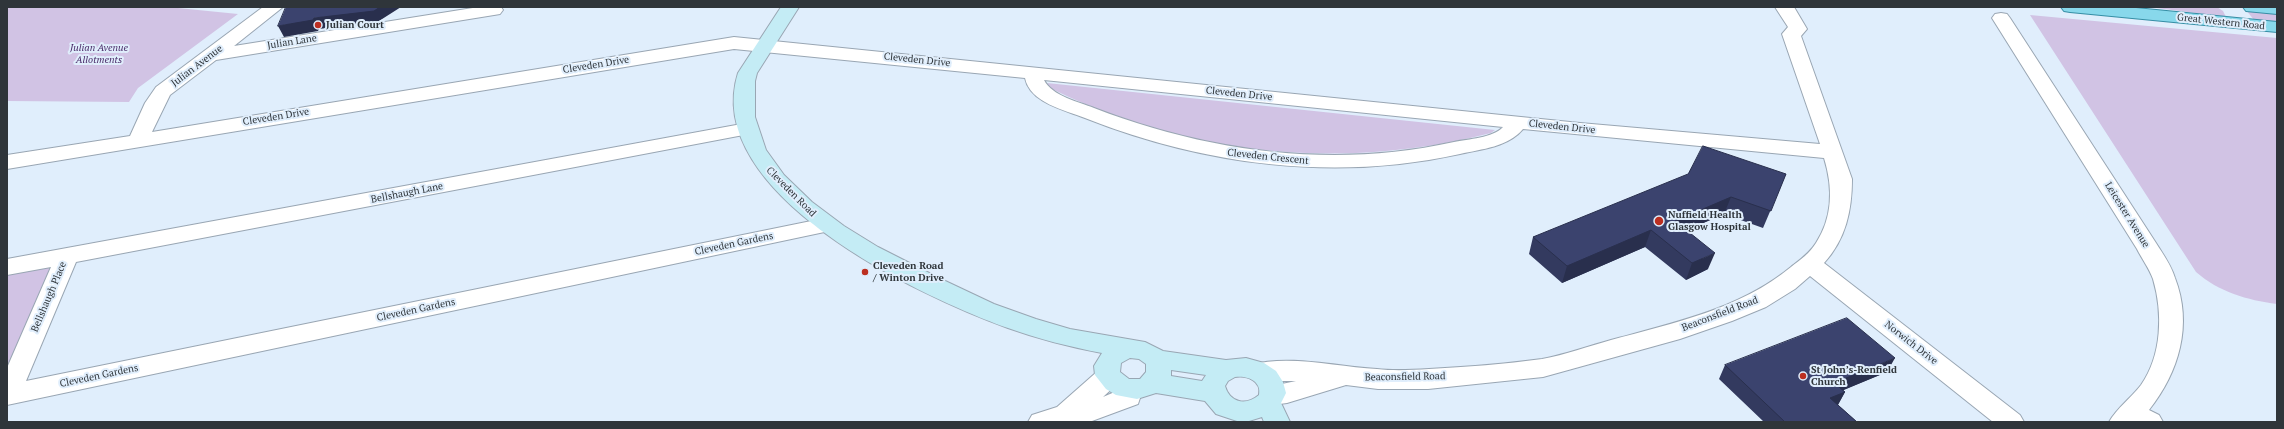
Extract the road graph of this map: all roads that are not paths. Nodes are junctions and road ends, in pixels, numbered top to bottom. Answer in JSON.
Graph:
{"nodes":[{"id":1,"x":274,"y":7,"type":"edge"},
{"id":2,"x":419,"y":7,"type":"edge"},
{"id":3,"x":790,"y":7,"type":"edge"},
{"id":4,"x":1784,"y":7,"type":"edge"},
{"id":5,"x":2070,"y":7,"type":"edge"},
{"id":6,"x":2252,"y":7,"type":"edge"},
{"id":7,"x":2277,"y":9,"type":"edge"},
{"id":8,"x":494,"y":10,"type":"dead end"},
{"id":9,"x":2001,"y":18,"type":"dead end"},
{"id":10,"x":396,"y":26,"type":"junction"},
{"id":11,"x":2277,"y":27,"type":"edge"},
{"id":12,"x":766,"y":45,"type":"junction"},
{"id":13,"x":212,"y":54,"type":"junction"},
{"id":14,"x":1034,"y":73,"type":"junction"},
{"id":15,"x":1518,"y":123,"type":"junction"},
{"id":16,"x":747,"y":129,"type":"junction"},
{"id":17,"x":138,"y":140,"type":"junction"},
{"id":18,"x":1833,"y":152,"type":"junction"},
{"id":19,"x":7,"y":162,"type":"edge"},
{"id":20,"x":826,"y":225,"type":"junction"},
{"id":21,"x":67,"y":256,"type":"junction"},
{"id":22,"x":1810,"y":264,"type":"junction"},
{"id":23,"x":7,"y":267,"type":"edge"},
{"id":24,"x":1062,"y":336,"type":"junction"},
{"id":25,"x":1127,"y":349,"type":"junction"},
{"id":26,"x":1226,"y":370,"type":"junction"},
{"id":27,"x":1107,"y":371,"type":"junction"},
{"id":28,"x":1260,"y":372,"type":"junction"},
{"id":29,"x":1344,"y":376,"type":"junction"},
{"id":30,"x":1147,"y":378,"type":"junction"},
{"id":31,"x":1213,"y":393,"type":"junction"},
{"id":32,"x":7,"y":395,"type":"edge"},
{"id":33,"x":1263,"y":411,"type":"edge"},
{"id":34,"x":1066,"y":414,"type":"junction"},
{"id":35,"x":2135,"y":419,"type":"edge"},
{"id":36,"x":1041,"y":422,"type":"edge"},
{"id":37,"x":2011,"y":422,"type":"edge"}],
"edges":[{"from":1,"to":13,"type":"street","name":"Julian Avenue"},
{"from":2,"to":10,"type":"street"},
{"from":3,"to":12,"type":"street","name":"Cleveden Road"},
{"from":4,"to":18,"type":"street","name":"Beaconsfield Road"},
{"from":5,"to":11,"type":"main road","name":"Great Western Road"},
{"from":6,"to":7,"type":"main road","name":"Great Western Road"},
{"from":8,"to":10,"type":"street","name":"Julian Lane"},
{"from":9,"to":35,"type":"street","name":"Leicester Avenue"},
{"from":10,"to":13,"type":"street","name":"Julian Lane"},
{"from":12,"to":14,"type":"street","name":"Cleveden Drive"},
{"from":12,"to":16,"type":"street","name":"Cleveden Road"},
{"from":12,"to":17,"type":"street","name":"Cleveden Drive"},
{"from":13,"to":17,"type":"street","name":"Julian Avenue"},
{"from":14,"to":15,"type":"street","name":"Cleveden Drive"},
{"from":14,"to":15,"type":"street","name":"Cleveden Crescent"},
{"from":15,"to":18,"type":"street","name":"Cleveden Drive"},
{"from":16,"to":20,"type":"street","name":"Cleveden Road"},
{"from":16,"to":21,"type":"street","name":"Bellshaugh Lane"},
{"from":17,"to":19,"type":"street","name":"Cleveden Drive"},
{"from":18,"to":22,"type":"street","name":"Beaconsfield Road"},
{"from":20,"to":24,"type":"street","name":"Cleveden Road"},
{"from":20,"to":32,"type":"street","name":"Cleveden Gardens"},
{"from":21,"to":23,"type":"street","name":"Bellshaugh Place"},
{"from":21,"to":32,"type":"street","name":"Bellshaugh Place"},
{"from":22,"to":29,"type":"street","name":"Beaconsfield Road"},
{"from":22,"to":37,"type":"street","name":"Norwich Drive"},
{"from":24,"to":25,"type":"street","name":"Cleveden Road"},
{"from":24,"to":27,"type":"street","name":"Cleveden Road"},
{"from":25,"to":27,"type":"street"},
{"from":25,"to":30,"type":"street","name":"Cleveden Road"},
{"from":26,"to":28,"type":"street","name":"Cleveden Road"},
{"from":26,"to":30,"type":"street","name":"Cleveden Road"},
{"from":26,"to":31,"type":"street"},
{"from":27,"to":30,"type":"street","name":"Cleveden Road"},
{"from":27,"to":34,"type":"street"},
{"from":28,"to":29,"type":"street","name":"Beaconsfield Road"},
{"from":28,"to":33,"type":"street"},
{"from":29,"to":33,"type":"street","name":"Beaconsfield Road"},
{"from":30,"to":31,"type":"street","name":"Cleveden Road"},
{"from":30,"to":34,"type":"street"},
{"from":31,"to":33,"type":"street"},
{"from":34,"to":36,"type":"street"}]}
